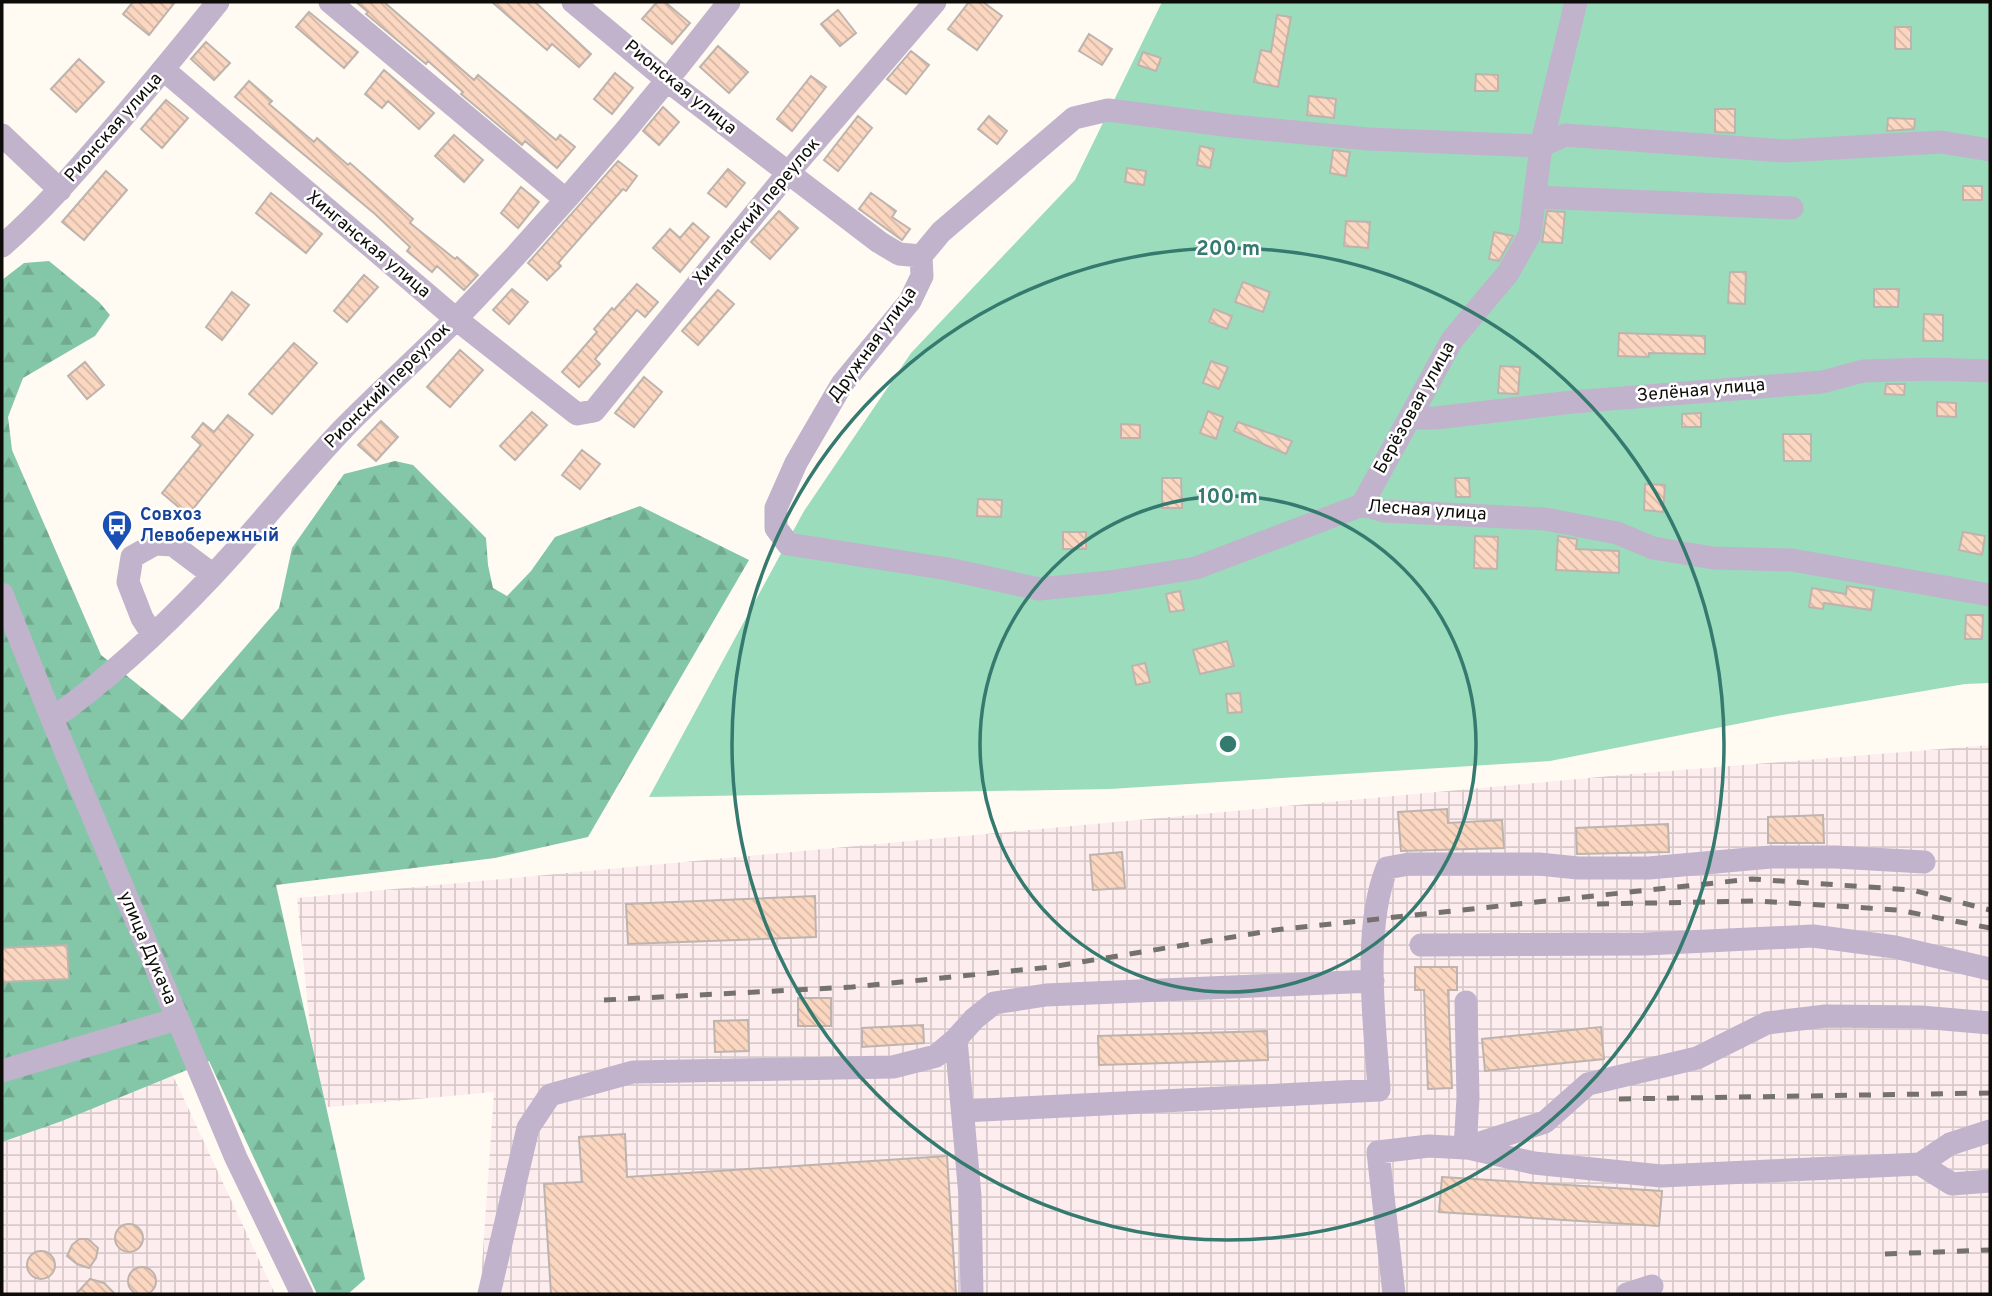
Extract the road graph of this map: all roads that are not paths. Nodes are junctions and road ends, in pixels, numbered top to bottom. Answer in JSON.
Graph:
{"nodes":[{"id":1,"x":218,"y":2,"type":"edge"},
{"id":2,"x":330,"y":2,"type":"edge"},
{"id":3,"x":573,"y":2,"type":"edge"},
{"id":4,"x":729,"y":2,"type":"edge"},
{"id":5,"x":934,"y":2,"type":"edge"},
{"id":6,"x":1576,"y":2,"type":"edge"},
{"id":7,"x":164,"y":70,"type":"junction"},
{"id":8,"x":668,"y":80,"type":"junction"},
{"id":9,"x":2,"y":135,"type":"edge"},
{"id":10,"x":1541,"y":146,"type":"junction"},
{"id":11,"x":1990,"y":150,"type":"edge"},
{"id":12,"x":788,"y":173,"type":"junction"},
{"id":13,"x":60,"y":190,"type":"junction"},
{"id":14,"x":1536,"y":197,"type":"junction"},
{"id":15,"x":565,"y":199,"type":"junction"},
{"id":16,"x":1792,"y":208,"type":"dead end"},
{"id":17,"x":2,"y":246,"type":"edge"},
{"id":18,"x":921,"y":256,"type":"junction"},
{"id":19,"x":456,"y":318,"type":"junction"},
{"id":20,"x":1990,"y":371,"type":"edge"},
{"id":21,"x":577,"y":414,"type":"joint"},
{"id":22,"x":1411,"y":418,"type":"junction"},
{"id":23,"x":1362,"y":505,"type":"junction"},
{"id":24,"x":788,"y":544,"type":"joint"},
{"id":25,"x":213,"y":575,"type":"junction"},
{"id":26,"x":2,"y":594,"type":"edge"},
{"id":27,"x":1990,"y":594,"type":"edge"},
{"id":28,"x":153,"y":635,"type":"junction"},
{"id":29,"x":52,"y":719,"type":"junction"},
{"id":30,"x":1924,"y":862,"type":"dead end"},
{"id":31,"x":1421,"y":945,"type":"dead end"},
{"id":32,"x":1990,"y":969,"type":"edge"},
{"id":33,"x":1373,"y":981,"type":"junction"},
{"id":34,"x":1466,"y":1002,"type":"dead end"},
{"id":35,"x":177,"y":1019,"type":"junction"},
{"id":36,"x":1990,"y":1023,"type":"edge"},
{"id":37,"x":956,"y":1039,"type":"junction"},
{"id":38,"x":2,"y":1070,"type":"edge"},
{"id":39,"x":964,"y":1111,"type":"junction"},
{"id":40,"x":1990,"y":1130,"type":"edge"},
{"id":41,"x":1465,"y":1148,"type":"junction"},
{"id":42,"x":1920,"y":1164,"type":"junction"},
{"id":43,"x":1990,"y":1181,"type":"edge"},
{"id":44,"x":1652,"y":1286,"type":"dead end"},
{"id":45,"x":302,"y":1294,"type":"edge"},
{"id":46,"x":489,"y":1294,"type":"edge"},
{"id":47,"x":972,"y":1294,"type":"edge"},
{"id":48,"x":1394,"y":1294,"type":"edge"},
{"id":49,"x":1627,"y":1294,"type":"edge"}],
"edges":[{"from":1,"to":7,"type":"street","name":"Рионская улица"},
{"from":2,"to":15,"type":"street"},
{"from":3,"to":8,"type":"street","name":"Рионская улица"},
{"from":4,"to":8,"type":"street","name":"Рионский переулок"},
{"from":5,"to":12,"type":"street","name":"Хинганский переулок"},
{"from":6,"to":10,"type":"street","name":"Берёзовая улица"},
{"from":7,"to":13,"type":"street","name":"Рионская улица"},
{"from":7,"to":19,"type":"street","name":"Хинганская улица"},
{"from":8,"to":12,"type":"street","name":"Рионская улица"},
{"from":8,"to":15,"type":"street","name":"Рионский переулок"},
{"from":9,"to":13,"type":"street"},
{"from":10,"to":11,"type":"street"},
{"from":10,"to":14,"type":"street","name":"Берёзовая улица"},
{"from":10,"to":18,"type":"street"},
{"from":12,"to":18,"type":"street"},
{"from":12,"to":21,"type":"street","name":"Хинганский переулок"},
{"from":13,"to":17,"type":"street","name":"Рионская улица"},
{"from":14,"to":16,"type":"street"},
{"from":14,"to":22,"type":"street","name":"Берёзовая улица"},
{"from":15,"to":19,"type":"street","name":"Рионский переулок"},
{"from":18,"to":24,"type":"street","name":"Дружная улица"},
{"from":19,"to":21,"type":"street","name":"Хинганская улица"},
{"from":19,"to":25,"type":"street","name":"Рионский переулок"},
{"from":20,"to":22,"type":"street","name":"Зелёная улица"},
{"from":22,"to":23,"type":"street","name":"Берёзовая улица"},
{"from":23,"to":24,"type":"street","name":"Лесная улица"},
{"from":23,"to":27,"type":"street","name":"Лесная улица"},
{"from":25,"to":28,"type":"street","name":"Рионский переулок"},
{"from":25,"to":28,"type":"street"},
{"from":26,"to":29,"type":"street","name":"улица Дукача"},
{"from":28,"to":29,"type":"street"},
{"from":29,"to":35,"type":"street","name":"улица Дукача"},
{"from":30,"to":33,"type":"street"},
{"from":31,"to":32,"type":"street"},
{"from":33,"to":37,"type":"street"},
{"from":33,"to":39,"type":"street"},
{"from":34,"to":41,"type":"street"},
{"from":35,"to":38,"type":"street"},
{"from":35,"to":45,"type":"street","name":"улица Дукача"},
{"from":36,"to":41,"type":"street"},
{"from":37,"to":39,"type":"street"},
{"from":37,"to":46,"type":"street"},
{"from":39,"to":47,"type":"street"},
{"from":40,"to":42,"type":"street"},
{"from":41,"to":42,"type":"street"},
{"from":41,"to":48,"type":"street"},
{"from":42,"to":43,"type":"street"},
{"from":44,"to":49,"type":"street"}]}
